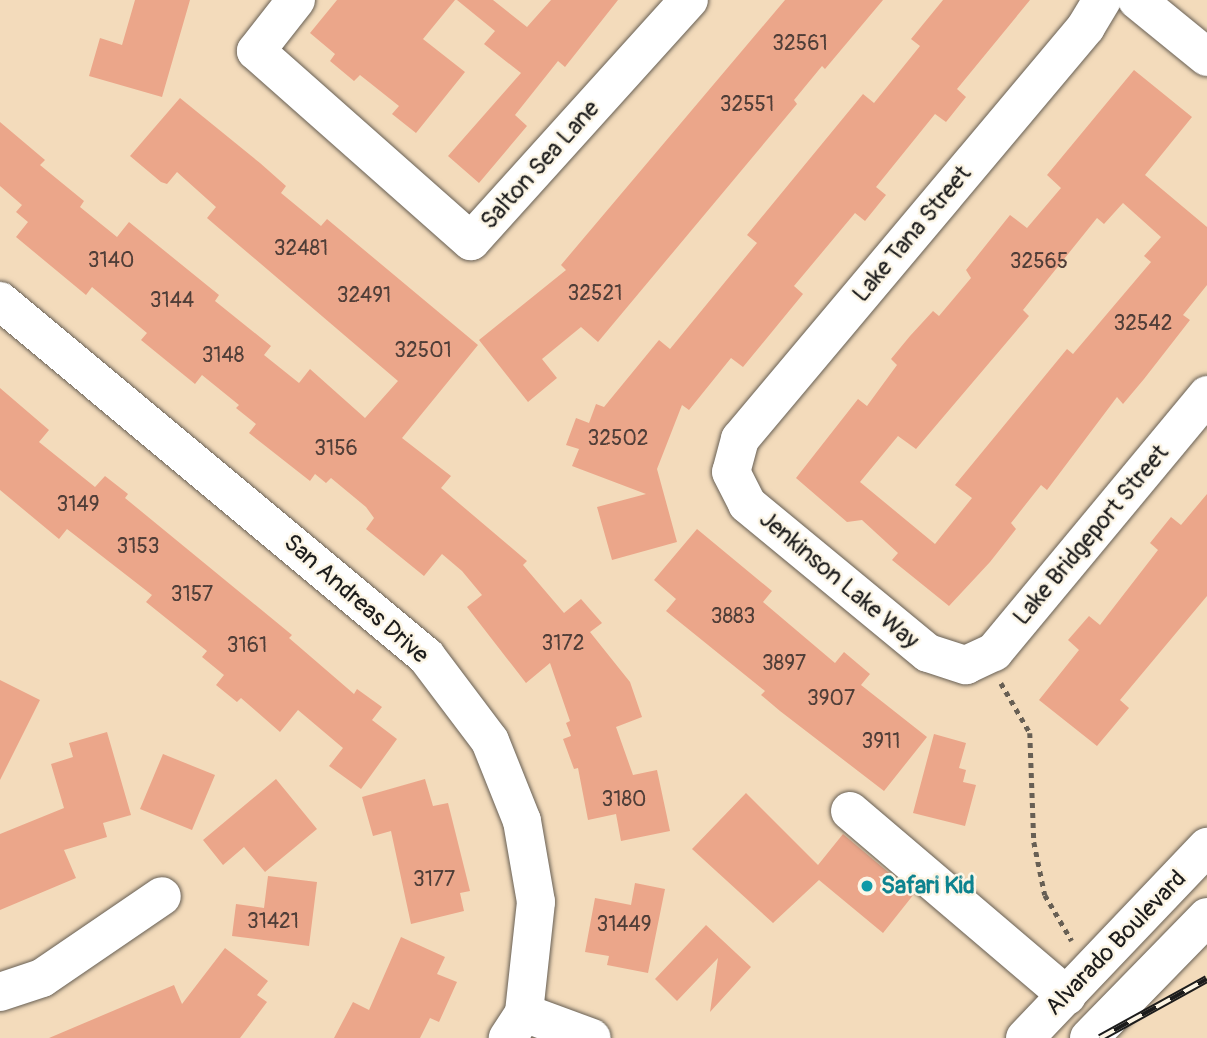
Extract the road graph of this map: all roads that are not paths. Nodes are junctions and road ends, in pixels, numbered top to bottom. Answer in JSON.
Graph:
{"nodes":[{"id":1,"x":296,"y":0,"type":"edge"},
{"id":2,"x":689,"y":0,"type":"edge"},
{"id":3,"x":1102,"y":0,"type":"edge"},
{"id":4,"x":1137,"y":0,"type":"edge"},
{"id":5,"x":1207,"y":57,"type":"edge"},
{"id":6,"x":0,"y":301,"type":"edge"},
{"id":7,"x":1207,"y":395,"type":"edge"},
{"id":8,"x":732,"y":472,"type":"joint"},
{"id":9,"x":975,"y":662,"type":"joint"},
{"id":10,"x":850,"y":811,"type":"dead end"},
{"id":11,"x":1207,"y":847,"type":"edge"},
{"id":12,"x":162,"y":896,"type":"dead end"},
{"id":13,"x":1207,"y":917,"type":"edge"},
{"id":14,"x":0,"y":992,"type":"edge"},
{"id":15,"x":1067,"y":996,"type":"junction"},
{"id":16,"x":516,"y":1026,"type":"edge"},
{"id":17,"x":592,"y":1038,"type":"edge"},
{"id":18,"x":1025,"y":1038,"type":"edge"},
{"id":19,"x":1089,"y":1038,"type":"edge"}],
"edges":[{"from":1,"to":2,"type":"street","name":"Salton Sea Lane"},
{"from":3,"to":8,"type":"street","name":"Lake Tana Street"},
{"from":4,"to":5,"type":"street"},
{"from":6,"to":16,"type":"street","name":"San Andreas Drive"},
{"from":7,"to":9,"type":"street","name":"Lake Bridgeport Street"},
{"from":8,"to":9,"type":"street","name":"Jenkinson Lake Way"},
{"from":10,"to":15,"type":"street"},
{"from":11,"to":15,"type":"street","name":"Alvarado Boulevard"},
{"from":12,"to":14,"type":"street"},
{"from":13,"to":19,"type":"street","name":"Alvarado Boulevard"},
{"from":15,"to":18,"type":"street","name":"Alvarado Boulevard"},
{"from":16,"to":17,"type":"street"}]}
